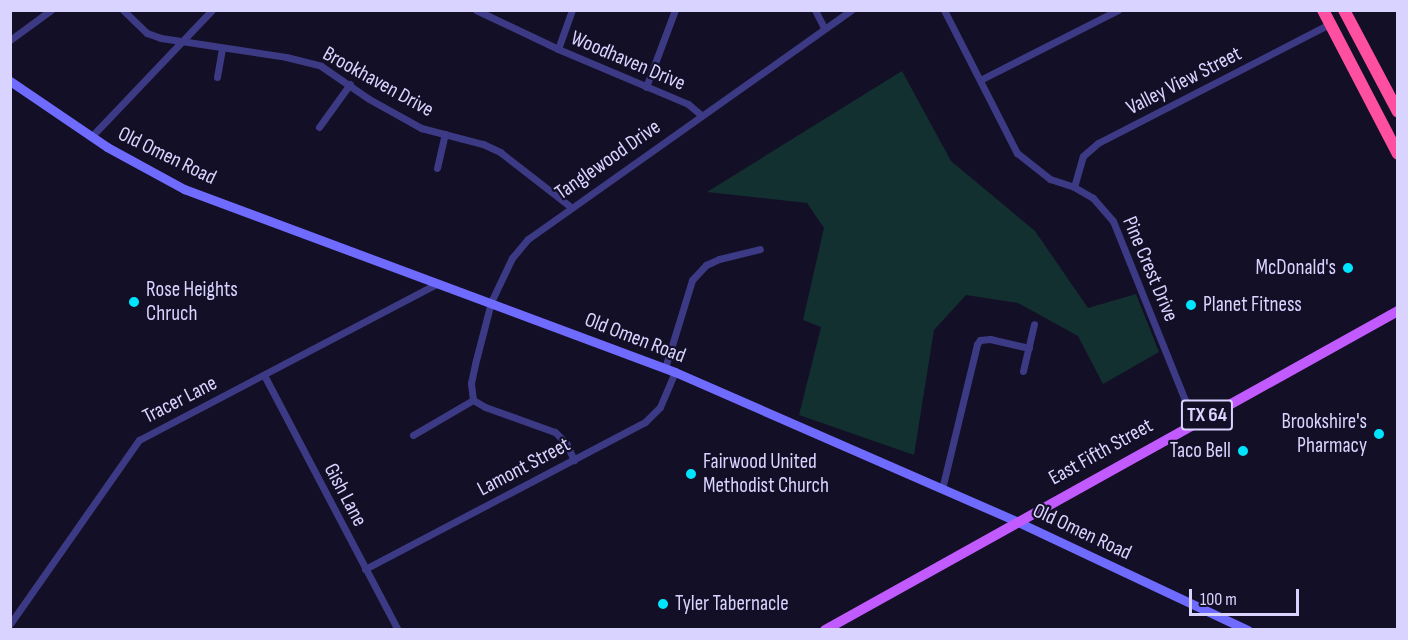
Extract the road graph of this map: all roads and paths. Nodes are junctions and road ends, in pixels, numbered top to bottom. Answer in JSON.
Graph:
{"nodes":[{"id":1,"x":51,"y":10,"type":"edge"},
{"id":2,"x":123,"y":10,"type":"edge"},
{"id":3,"x":212,"y":10,"type":"edge"},
{"id":4,"x":476,"y":10,"type":"edge"},
{"id":5,"x":572,"y":10,"type":"edge"},
{"id":6,"x":675,"y":10,"type":"edge"},
{"id":7,"x":815,"y":10,"type":"edge"},
{"id":8,"x":851,"y":10,"type":"edge"},
{"id":9,"x":944,"y":10,"type":"edge"},
{"id":10,"x":1118,"y":10,"type":"edge"},
{"id":11,"x":1323,"y":10,"type":"edge"},
{"id":12,"x":1344,"y":10,"type":"edge"},
{"id":13,"x":1330,"y":24,"type":"junction"},
{"id":14,"x":824,"y":28,"type":"junction"},
{"id":15,"x":10,"y":40,"type":"edge"},
{"id":16,"x":182,"y":42,"type":"junction"},
{"id":17,"x":222,"y":48,"type":"junction"},
{"id":18,"x":558,"y":49,"type":"junction"},
{"id":19,"x":1364,"y":49,"type":"junction"},
{"id":20,"x":218,"y":77,"type":"dead end"},
{"id":21,"x":980,"y":80,"type":"junction"},
{"id":22,"x":10,"y":81,"type":"edge"},
{"id":23,"x":350,"y":84,"type":"junction"},
{"id":24,"x":646,"y":87,"type":"junction"},
{"id":25,"x":1398,"y":112,"type":"edge"},
{"id":26,"x":701,"y":115,"type":"junction"},
{"id":27,"x":319,"y":127,"type":"dead end"},
{"id":28,"x":445,"y":134,"type":"junction"},
{"id":29,"x":91,"y":136,"type":"junction"},
{"id":30,"x":1398,"y":154,"type":"edge"},
{"id":31,"x":437,"y":168,"type":"dead end"},
{"id":32,"x":1074,"y":187,"type":"junction"},
{"id":33,"x":571,"y":207,"type":"junction"},
{"id":34,"x":760,"y":249,"type":"dead end"},
{"id":35,"x":436,"y":284,"type":"junction"},
{"id":36,"x":491,"y":302,"type":"junction"},
{"id":37,"x":1398,"y":311,"type":"edge"},
{"id":38,"x":1034,"y":324,"type":"dead end"},
{"id":39,"x":1029,"y":348,"type":"junction"},
{"id":40,"x":665,"y":368,"type":"junction"},
{"id":41,"x":1023,"y":371,"type":"dead end"},
{"id":42,"x":675,"y":372,"type":"junction"},
{"id":43,"x":264,"y":375,"type":"junction"},
{"id":44,"x":473,"y":400,"type":"junction"},
{"id":45,"x":1196,"y":421,"type":"junction"},
{"id":46,"x":413,"y":435,"type":"dead end"},
{"id":47,"x":574,"y":460,"type":"junction"},
{"id":48,"x":942,"y":489,"type":"junction"},
{"id":49,"x":1018,"y":522,"type":"junction"},
{"id":50,"x":365,"y":569,"type":"junction"},
{"id":51,"x":10,"y":624,"type":"edge"},
{"id":52,"x":398,"y":630,"type":"edge"},
{"id":53,"x":825,"y":630,"type":"edge"},
{"id":54,"x":1248,"y":630,"type":"edge"}],
"edges":[{"from":1,"to":15,"type":"street"},
{"from":2,"to":16,"type":"street","name":"Brookhaven Drive"},
{"from":3,"to":16,"type":"street"},
{"from":4,"to":18,"type":"street","name":"Woodhaven Drive"},
{"from":5,"to":18,"type":"street"},
{"from":6,"to":24,"type":"street"},
{"from":7,"to":14,"type":"street"},
{"from":8,"to":14,"type":"street","name":"Tanglewood Drive"},
{"from":9,"to":21,"type":"street","name":"Pine Crest Drive"},
{"from":10,"to":21,"type":"street"},
{"from":11,"to":13,"type":"highway"},
{"from":12,"to":19,"type":"highway"},
{"from":13,"to":19,"type":"highway"},
{"from":13,"to":30,"type":"highway"},
{"from":13,"to":32,"type":"street","name":"Valley View Street"},
{"from":14,"to":26,"type":"street","name":"Tanglewood Drive"},
{"from":16,"to":17,"type":"street","name":"Brookhaven Drive"},
{"from":16,"to":29,"type":"street"},
{"from":17,"to":20,"type":"street"},
{"from":17,"to":23,"type":"street","name":"Brookhaven Drive"},
{"from":18,"to":24,"type":"street","name":"Woodhaven Drive"},
{"from":19,"to":25,"type":"highway"},
{"from":21,"to":32,"type":"street","name":"Pine Crest Drive"},
{"from":22,"to":29,"type":"street","name":"Old Omen Road"},
{"from":23,"to":27,"type":"street"},
{"from":23,"to":28,"type":"street","name":"Brookhaven Drive"},
{"from":24,"to":26,"type":"street","name":"Woodhaven Drive"},
{"from":26,"to":33,"type":"street","name":"Tanglewood Drive"},
{"from":28,"to":31,"type":"street"},
{"from":28,"to":33,"type":"street","name":"Brookhaven Drive"},
{"from":29,"to":35,"type":"street","name":"Old Omen Road"},
{"from":32,"to":45,"type":"street","name":"Pine Crest Drive"},
{"from":33,"to":36,"type":"street","name":"Tanglewood Drive"},
{"from":34,"to":40,"type":"street"},
{"from":35,"to":36,"type":"street","name":"Old Omen Road"},
{"from":35,"to":43,"type":"street","name":"Tracer Lane"},
{"from":36,"to":40,"type":"street","name":"Old Omen Road"},
{"from":36,"to":44,"type":"street","name":"Tanglewood Drive"},
{"from":37,"to":45,"type":"main road","name":"East Fifth Street","number":"TX 64"},
{"from":38,"to":39,"type":"street"},
{"from":39,"to":41,"type":"street"},
{"from":39,"to":48,"type":"street"},
{"from":40,"to":42,"type":"street","name":"Old Omen Road"},
{"from":42,"to":47,"type":"street","name":"Lamont Street"},
{"from":42,"to":48,"type":"street","name":"Old Omen Road"},
{"from":43,"to":50,"type":"street","name":"Gish Lane"},
{"from":43,"to":51,"type":"street","name":"Tracer Lane"},
{"from":44,"to":46,"type":"street"},
{"from":44,"to":47,"type":"street"},
{"from":45,"to":49,"type":"main road","name":"East Fifth Street","number":"TX 64"},
{"from":47,"to":50,"type":"street","name":"Lamont Street"},
{"from":48,"to":49,"type":"street","name":"Old Omen Road"},
{"from":49,"to":53,"type":"main road","name":"East Fifth Street","number":"TX 64"},
{"from":49,"to":54,"type":"street","name":"Old Omen Road"},
{"from":50,"to":52,"type":"street","name":"Gish Lane"}]}
